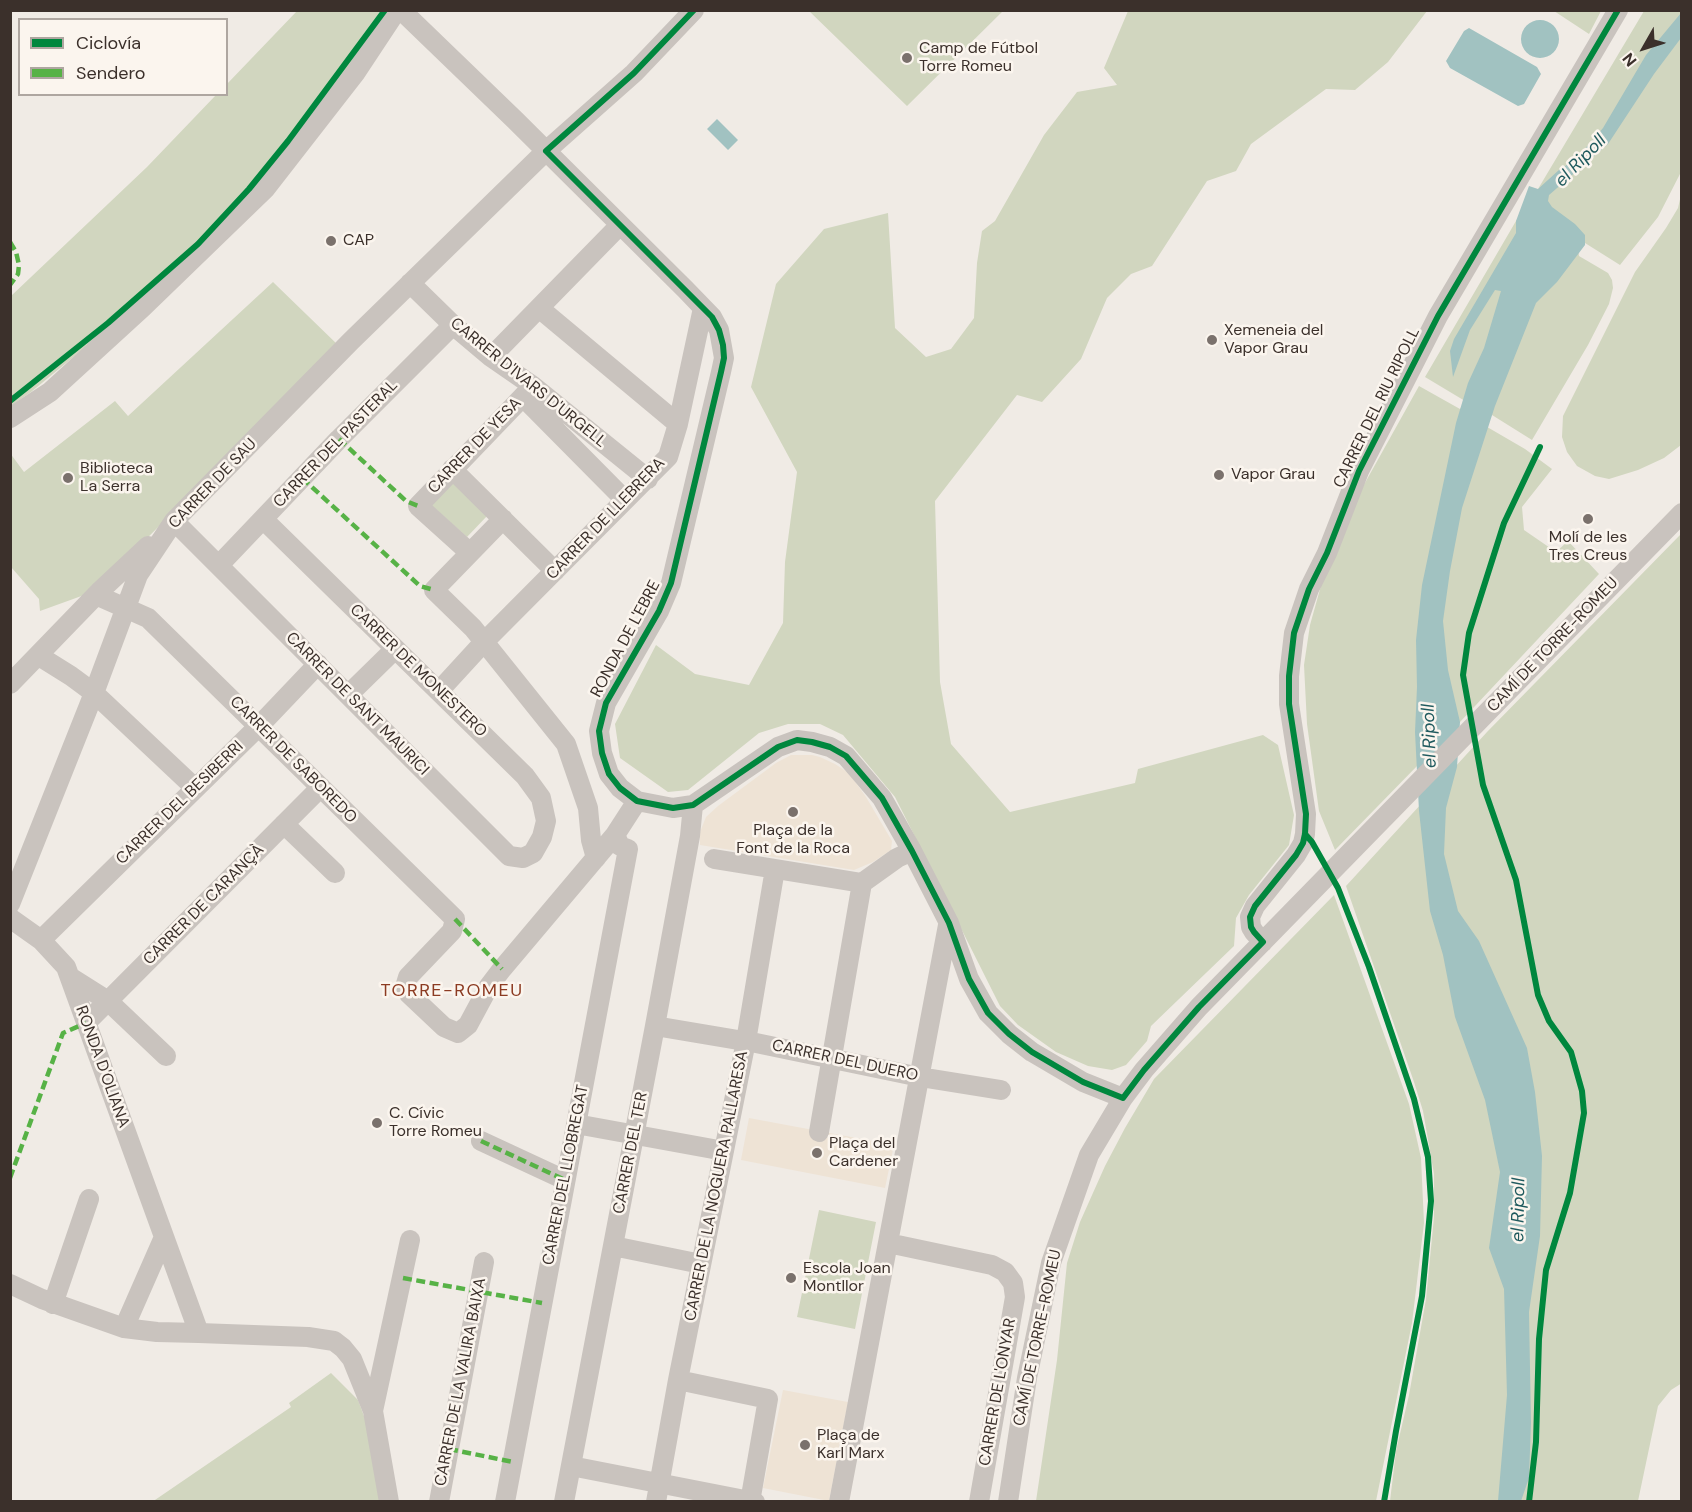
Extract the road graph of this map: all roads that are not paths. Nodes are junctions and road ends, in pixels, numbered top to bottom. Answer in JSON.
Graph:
{"nodes":[{"id":1,"x":399,"y":10,"type":"edge"},
{"id":2,"x":694,"y":10,"type":"edge"},
{"id":3,"x":1618,"y":10,"type":"edge"},
{"id":4,"x":546,"y":151,"type":"junction"},
{"id":5,"x":620,"y":226,"type":"junction"},
{"id":6,"x":410,"y":283,"type":"junction"},
{"id":7,"x":539,"y":308,"type":"junction"},
{"id":8,"x":703,"y":308,"type":"junction"},
{"id":9,"x":453,"y":325,"type":"junction"},
{"id":10,"x":491,"y":357,"type":"junction"},
{"id":11,"x":528,"y":392,"type":"junction"},
{"id":12,"x":10,"y":418,"type":"edge"},
{"id":13,"x":678,"y":424,"type":"junction"},
{"id":14,"x":453,"y":469,"type":"junction"},
{"id":15,"x":648,"y":479,"type":"junction"},
{"id":16,"x":625,"y":500,"type":"junction"},
{"id":17,"x":1682,"y":513,"type":"edge"},
{"id":18,"x":263,"y":519,"type":"junction"},
{"id":19,"x":503,"y":519,"type":"junction"},
{"id":20,"x":174,"y":521,"type":"junction"},
{"id":21,"x":469,"y":552,"type":"junction"},
{"id":22,"x":219,"y":565,"type":"junction"},
{"id":23,"x":555,"y":571,"type":"junction"},
{"id":24,"x":96,"y":595,"type":"junction"},
{"id":25,"x":125,"y":609,"type":"junction"},
{"id":26,"x":483,"y":643,"type":"junction"},
{"id":27,"x":395,"y":649,"type":"junction"},
{"id":28,"x":39,"y":656,"type":"junction"},
{"id":29,"x":318,"y":664,"type":"junction"},
{"id":30,"x":10,"y":684,"type":"edge"},
{"id":31,"x":439,"y":691,"type":"junction"},
{"id":32,"x":94,"y":693,"type":"junction"},
{"id":33,"x":348,"y":695,"type":"junction"},
{"id":34,"x":259,"y":726,"type":"junction"},
{"id":35,"x":321,"y":787,"type":"junction"},
{"id":36,"x":195,"y":788,"type":"junction"},
{"id":37,"x":641,"y":802,"type":"junction"},
{"id":38,"x":693,"y":805,"type":"junction"},
{"id":39,"x":284,"y":824,"type":"junction"},
{"id":40,"x":542,"y":837,"type":"joint"},
{"id":41,"x":622,"y":842,"type":"junction"},
{"id":42,"x":912,"y":851,"type":"junction"},
{"id":43,"x":596,"y":858,"type":"junction"},
{"id":44,"x":714,"y":859,"type":"dead end"},
{"id":45,"x":775,"y":869,"type":"junction"},
{"id":46,"x":335,"y":873,"type":"dead end"},
{"id":47,"x":862,"y":883,"type":"junction"},
{"id":48,"x":10,"y":904,"type":"edge"},
{"id":49,"x":10,"y":918,"type":"edge"},
{"id":50,"x":949,"y":923,"type":"junction"},
{"id":51,"x":41,"y":940,"type":"junction"},
{"id":52,"x":1263,"y":942,"type":"junction"},
{"id":53,"x":70,"y":977,"type":"junction"},
{"id":54,"x":108,"y":1001,"type":"junction"},
{"id":55,"x":86,"y":1023,"type":"junction"},
{"id":56,"x":655,"y":1026,"type":"junction"},
{"id":57,"x":746,"y":1041,"type":"junction"},
{"id":58,"x":166,"y":1056,"type":"dead end"},
{"id":59,"x":832,"y":1059,"type":"junction"},
{"id":60,"x":920,"y":1077,"type":"junction"},
{"id":61,"x":1001,"y":1090,"type":"dead end"},
{"id":62,"x":1123,"y":1098,"type":"junction"},
{"id":63,"x":576,"y":1124,"type":"junction"},
{"id":64,"x":819,"y":1131,"type":"dead end"},
{"id":65,"x":634,"y":1135,"type":"junction"},
{"id":66,"x":481,"y":1141,"type":"dead end"},
{"id":67,"x":724,"y":1150,"type":"junction"},
{"id":68,"x":565,"y":1180,"type":"junction"},
{"id":69,"x":89,"y":1198,"type":"dead end"},
{"id":70,"x":164,"y":1237,"type":"junction"},
{"id":71,"x":410,"y":1240,"type":"dead end"},
{"id":72,"x":888,"y":1243,"type":"junction"},
{"id":73,"x":613,"y":1246,"type":"junction"},
{"id":74,"x":484,"y":1262,"type":"dead end"},
{"id":75,"x":701,"y":1264,"type":"junction"},
{"id":76,"x":10,"y":1284,"type":"edge"},
{"id":77,"x":53,"y":1304,"type":"junction"},
{"id":78,"x":197,"y":1328,"type":"junction"},
{"id":79,"x":124,"y":1329,"type":"junction"},
{"id":80,"x":678,"y":1380,"type":"junction"},
{"id":81,"x":374,"y":1411,"type":"junction"},
{"id":82,"x":571,"y":1466,"type":"junction"},
{"id":83,"x":657,"y":1493,"type":"edge"},
{"id":84,"x":751,"y":1501,"type":"edge"},
{"id":85,"x":390,"y":1502,"type":"edge"},
{"id":86,"x":439,"y":1502,"type":"edge"},
{"id":87,"x":505,"y":1502,"type":"edge"},
{"id":88,"x":564,"y":1502,"type":"edge"},
{"id":89,"x":839,"y":1502,"type":"edge"},
{"id":90,"x":979,"y":1502,"type":"edge"},
{"id":91,"x":1008,"y":1502,"type":"edge"}],
"edges":[{"from":1,"to":4,"type":"street","name":"RONDA DE L'EBRE"},
{"from":1,"to":12,"type":"street"},
{"from":2,"to":4,"type":"street","name":"CARRER DE SAU"},
{"from":3,"to":52,"type":"street","name":"CARRER DEL RIU RIPOLL"},
{"from":4,"to":5,"type":"street","name":"RONDA DE L'EBRE"},
{"from":4,"to":6,"type":"street","name":"CARRER DE SAU"},
{"from":5,"to":7,"type":"street"},
{"from":5,"to":8,"type":"street","name":"RONDA DE L'EBRE"},
{"from":6,"to":9,"type":"street","name":"CARRER D'IVARS D'URGELL"},
{"from":6,"to":20,"type":"street","name":"CARRER DE SAU"},
{"from":7,"to":10,"type":"street"},
{"from":7,"to":13,"type":"street"},
{"from":8,"to":13,"type":"street","name":"CARRER DE LLEBRERA"},
{"from":8,"to":37,"type":"street","name":"RONDA DE L'EBRE"},
{"from":9,"to":10,"type":"street","name":"CARRER D'IVARS D'URGELL"},
{"from":9,"to":18,"type":"street","name":"CARRER DEL PASTERAL"},
{"from":10,"to":11,"type":"street","name":"CARRER D'IVARS D'URGELL"},
{"from":11,"to":14,"type":"street","name":"CARRER DE YESA"},
{"from":11,"to":15,"type":"street","name":"CARRER D'IVARS D'URGELL"},
{"from":11,"to":16,"type":"street","name":"CARRER D'IVARS D'URGELL"},
{"from":13,"to":15,"type":"street","name":"CARRER DE LLEBRERA"},
{"from":14,"to":19,"type":"street"},
{"from":14,"to":21,"type":"street","name":"CARRER DE YESA"},
{"from":15,"to":16,"type":"street","name":"CARRER DE LLEBRERA"},
{"from":16,"to":23,"type":"street","name":"CARRER DE LLEBRERA"},
{"from":17,"to":52,"type":"street","name":"CAMÍ DE TORRE-ROMEU"},
{"from":18,"to":22,"type":"street","name":"CARRER DEL PASTERAL"},
{"from":18,"to":27,"type":"street","name":"CARRER DE MONESTERO"},
{"from":19,"to":21,"type":"street"},
{"from":19,"to":23,"type":"street"},
{"from":20,"to":22,"type":"street","name":"CARRER DE SANT MAURICI"},
{"from":20,"to":24,"type":"street"},
{"from":20,"to":25,"type":"street","name":"CARRER DE SAU"},
{"from":21,"to":26,"type":"street"},
{"from":22,"to":29,"type":"street","name":"CARRER DE SANT MAURICI"},
{"from":23,"to":26,"type":"street","name":"CARRER DE LLEBRERA"},
{"from":24,"to":25,"type":"street","name":"CARRER DE SABOREDO"},
{"from":24,"to":28,"type":"street"},
{"from":25,"to":32,"type":"street","name":"CARRER DE SAU"},
{"from":25,"to":34,"type":"street","name":"CARRER DE SABOREDO"},
{"from":26,"to":31,"type":"street","name":"CARRER DE LLEBRERA"},
{"from":26,"to":43,"type":"street"},
{"from":27,"to":31,"type":"street","name":"CARRER DE MONESTERO"},
{"from":27,"to":33,"type":"street"},
{"from":28,"to":30,"type":"street"},
{"from":28,"to":32,"type":"street"},
{"from":29,"to":33,"type":"street","name":"CARRER DE SANT MAURICI"},
{"from":29,"to":34,"type":"street","name":"CARRER DEL BESIBERRI"},
{"from":31,"to":40,"type":"street","name":"CARRER DE MONESTERO"},
{"from":32,"to":36,"type":"street"},
{"from":32,"to":48,"type":"street","name":"CARRER DE SAU"},
{"from":33,"to":40,"type":"street","name":"CARRER DE SANT MAURICI"},
{"from":34,"to":35,"type":"street","name":"CARRER DE SABOREDO"},
{"from":34,"to":36,"type":"street","name":"CARRER DEL BESIBERRI"},
{"from":35,"to":39,"type":"street","name":"CARRER DE CARANÇÀ"},
{"from":35,"to":43,"type":"street","name":"CARRER DE SABOREDO"},
{"from":36,"to":51,"type":"street","name":"CARRER DEL BESIBERRI"},
{"from":37,"to":38,"type":"street"},
{"from":37,"to":41,"type":"street","name":"CARRER DEL LLOBREGAT"},
{"from":38,"to":42,"type":"street"},
{"from":38,"to":56,"type":"street","name":"CARRER DEL TER"},
{"from":39,"to":46,"type":"street"},
{"from":39,"to":54,"type":"street","name":"CARRER DE CARANÇÀ"},
{"from":41,"to":43,"type":"street"},
{"from":41,"to":63,"type":"street","name":"CARRER DEL LLOBREGAT"},
{"from":42,"to":47,"type":"street"},
{"from":42,"to":50,"type":"street"},
{"from":44,"to":45,"type":"street"},
{"from":45,"to":47,"type":"street"},
{"from":45,"to":57,"type":"street","name":"CARRER DE LA NOGUERA PALLARESA"},
{"from":47,"to":59,"type":"street"},
{"from":49,"to":51,"type":"street","name":"RONDA D'OLIANA"},
{"from":50,"to":60,"type":"street"},
{"from":50,"to":62,"type":"street"},
{"from":51,"to":53,"type":"street","name":"RONDA D'OLIANA"},
{"from":52,"to":62,"type":"street","name":"CAMÍ DE TORRE-ROMEU"},
{"from":53,"to":54,"type":"street"},
{"from":53,"to":55,"type":"street","name":"RONDA D'OLIANA"},
{"from":54,"to":55,"type":"street","name":"CARRER DE CARANÇÀ"},
{"from":54,"to":58,"type":"street"},
{"from":55,"to":70,"type":"street","name":"RONDA D'OLIANA"},
{"from":56,"to":57,"type":"street","name":"CARRER DEL DUERO"},
{"from":56,"to":65,"type":"street","name":"CARRER DEL TER"},
{"from":57,"to":59,"type":"street","name":"CARRER DEL DUERO"},
{"from":57,"to":67,"type":"street","name":"CARRER DE LA NOGUERA PALLARESA"},
{"from":59,"to":60,"type":"street","name":"CARRER DEL DUERO"},
{"from":59,"to":64,"type":"street"},
{"from":60,"to":61,"type":"street","name":"CARRER DEL DUERO"},
{"from":60,"to":72,"type":"street"},
{"from":62,"to":91,"type":"street","name":"CAMÍ DE TORRE-ROMEU"},
{"from":63,"to":65,"type":"street"},
{"from":63,"to":68,"type":"street","name":"CARRER DEL LLOBREGAT"},
{"from":65,"to":67,"type":"street"},
{"from":65,"to":73,"type":"street","name":"CARRER DEL TER"},
{"from":66,"to":68,"type":"street"},
{"from":67,"to":75,"type":"street","name":"CARRER DE LA NOGUERA PALLARESA"},
{"from":68,"to":87,"type":"street","name":"CARRER DEL LLOBREGAT"},
{"from":69,"to":77,"type":"street"},
{"from":70,"to":78,"type":"street","name":"RONDA D'OLIANA"},
{"from":70,"to":79,"type":"street"},
{"from":71,"to":81,"type":"street"},
{"from":72,"to":89,"type":"street"},
{"from":72,"to":90,"type":"street","name":"CARRER DE L'ONYAR"},
{"from":73,"to":75,"type":"street"},
{"from":73,"to":82,"type":"street","name":"CARRER DEL TER"},
{"from":74,"to":86,"type":"street","name":"CARRER DE LA VALIRA BAIXA"},
{"from":75,"to":80,"type":"street","name":"CARRER DE LA NOGUERA PALLARESA"},
{"from":76,"to":77,"type":"street"},
{"from":77,"to":79,"type":"street"},
{"from":78,"to":79,"type":"street"},
{"from":78,"to":81,"type":"street"},
{"from":80,"to":83,"type":"street","name":"CARRER DE LA NOGUERA PALLARESA"},
{"from":80,"to":84,"type":"street"},
{"from":81,"to":85,"type":"street"},
{"from":82,"to":83,"type":"street"},
{"from":82,"to":88,"type":"street","name":"CARRER DEL TER"},
{"from":83,"to":84,"type":"street"}]}
